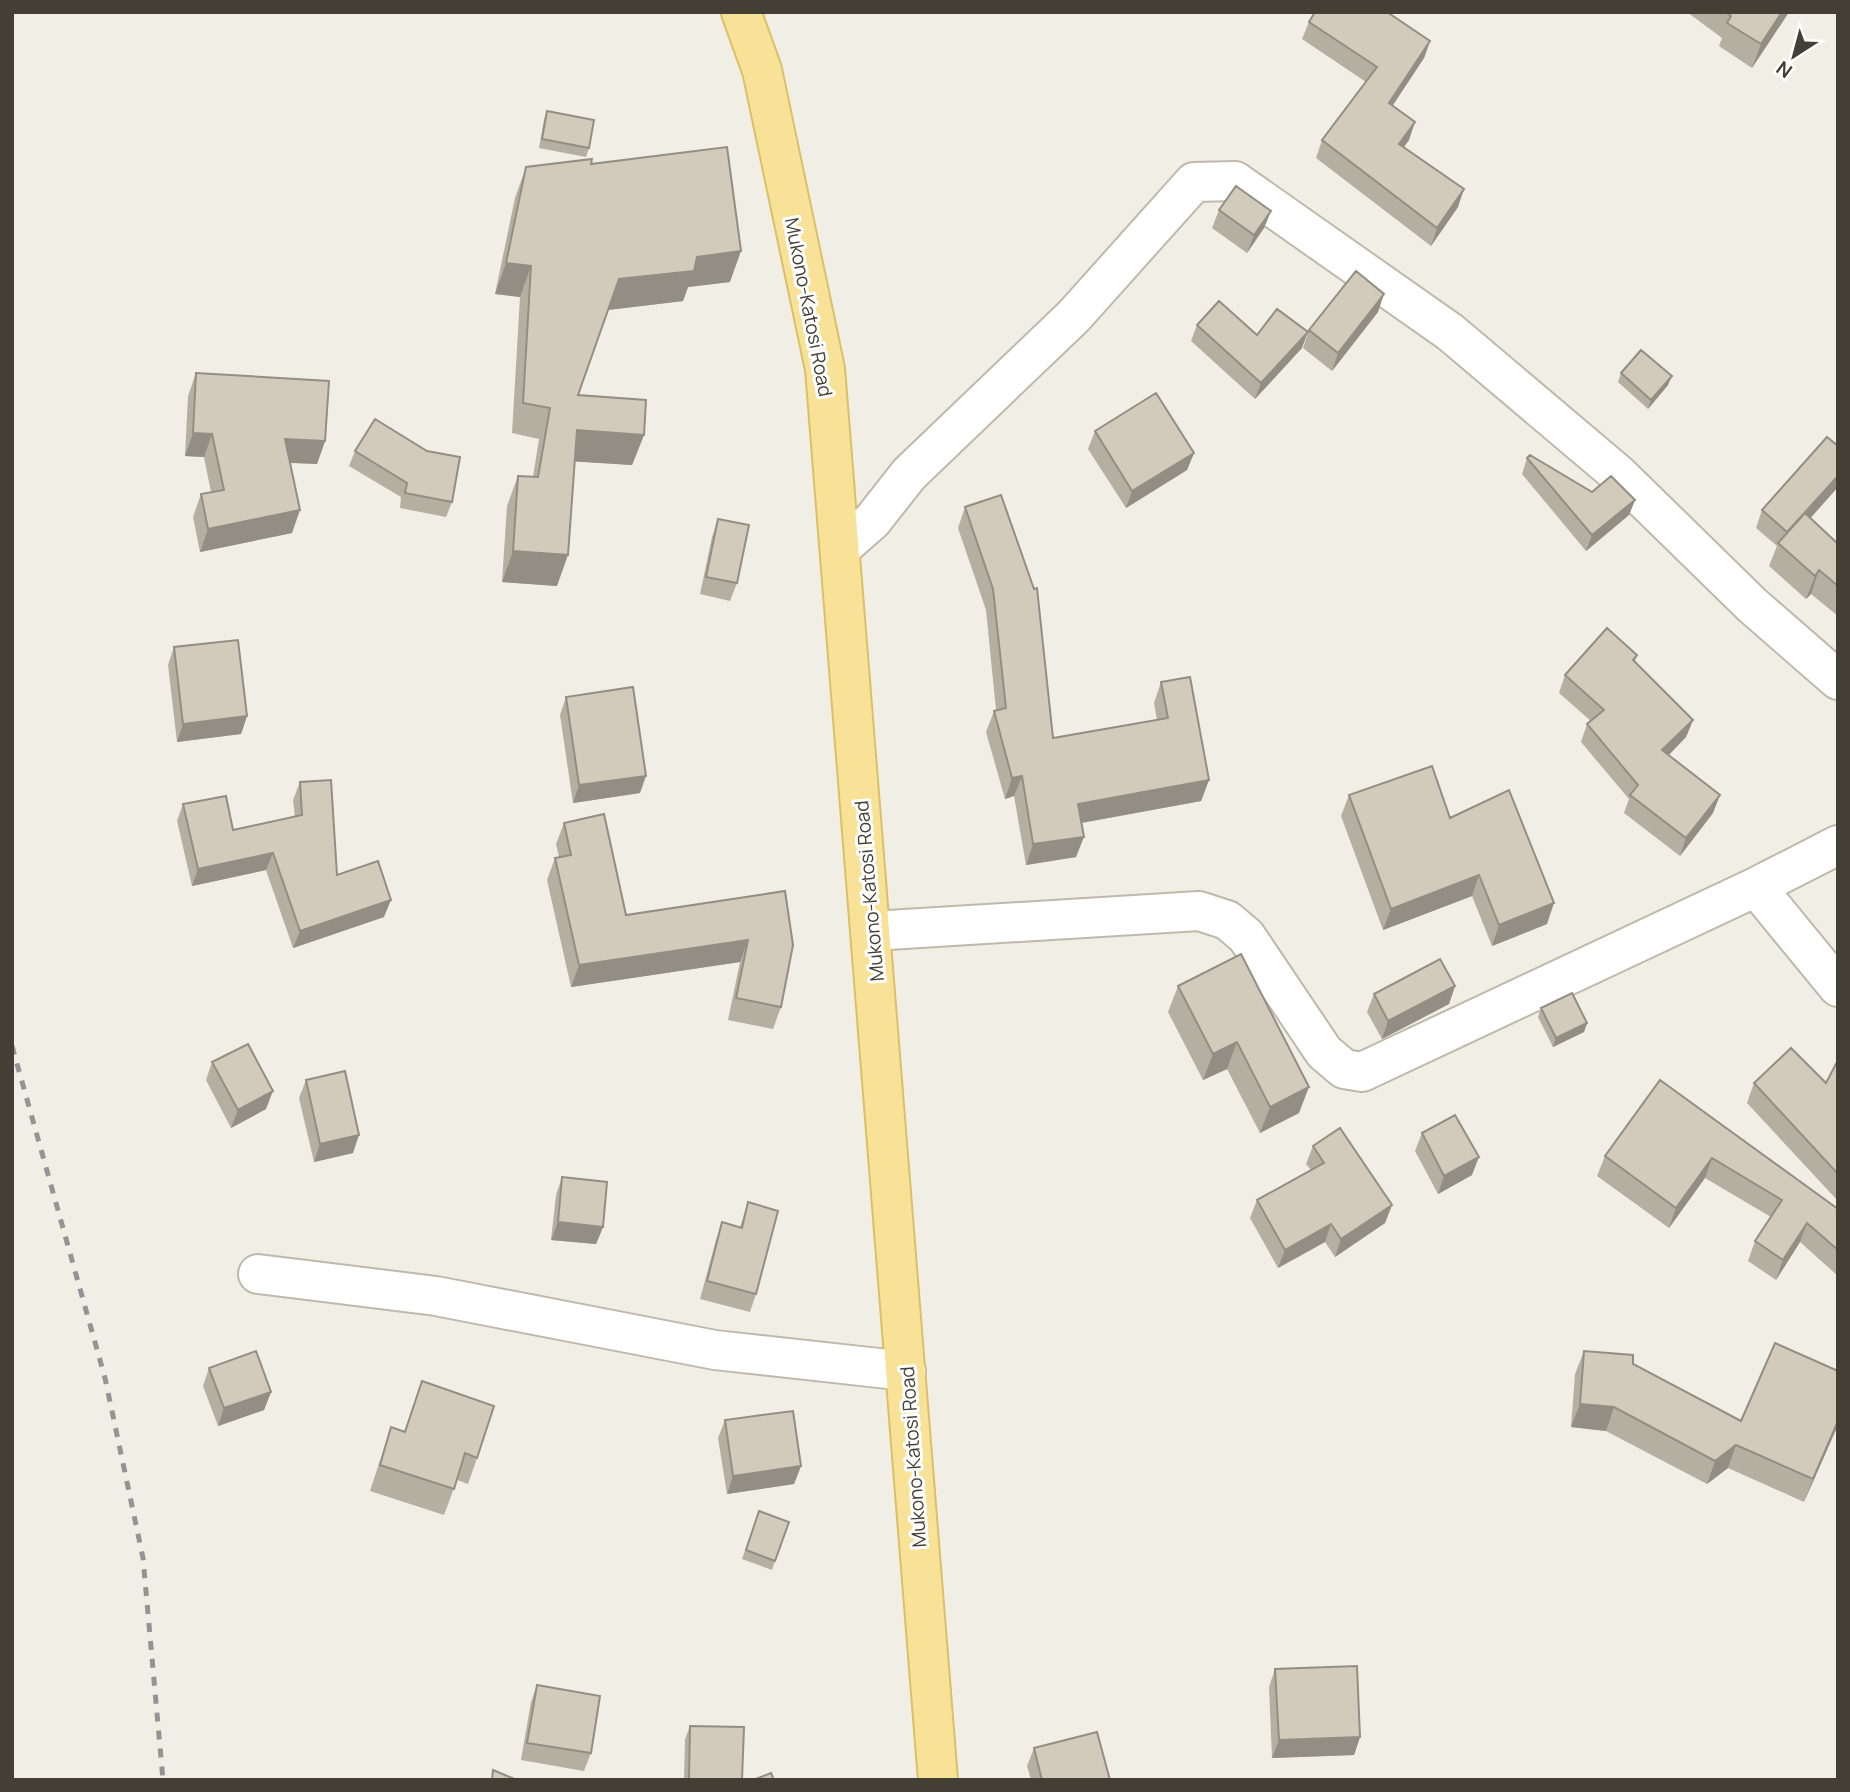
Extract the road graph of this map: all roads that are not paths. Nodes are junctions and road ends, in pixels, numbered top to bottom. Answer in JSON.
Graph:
{"nodes":[{"id":1,"x":741,"y":12,"type":"edge"},
{"id":2,"x":840,"y":549,"type":"junction"},
{"id":3,"x":1838,"y":680,"type":"edge"},
{"id":4,"x":1838,"y":845,"type":"edge"},
{"id":5,"x":1756,"y":887,"type":"junction"},
{"id":6,"x":872,"y":931,"type":"junction"},
{"id":7,"x":1838,"y":987,"type":"edge"},
{"id":8,"x":258,"y":1274,"type":"dead end"},
{"id":9,"x":906,"y":1371,"type":"junction"},
{"id":10,"x":938,"y":1780,"type":"edge"}],
"edges":[{"from":1,"to":2,"type":"main road","name":"Mukono-Katosi Road"},
{"from":2,"to":3,"type":"street"},
{"from":2,"to":6,"type":"main road","name":"Mukono-Katosi Road"},
{"from":4,"to":5,"type":"street"},
{"from":5,"to":6,"type":"street"},
{"from":5,"to":7,"type":"street"},
{"from":6,"to":9,"type":"main road","name":"Mukono-Katosi Road"},
{"from":8,"to":9,"type":"street"},
{"from":9,"to":10,"type":"main road","name":"Mukono-Katosi Road"}]}
